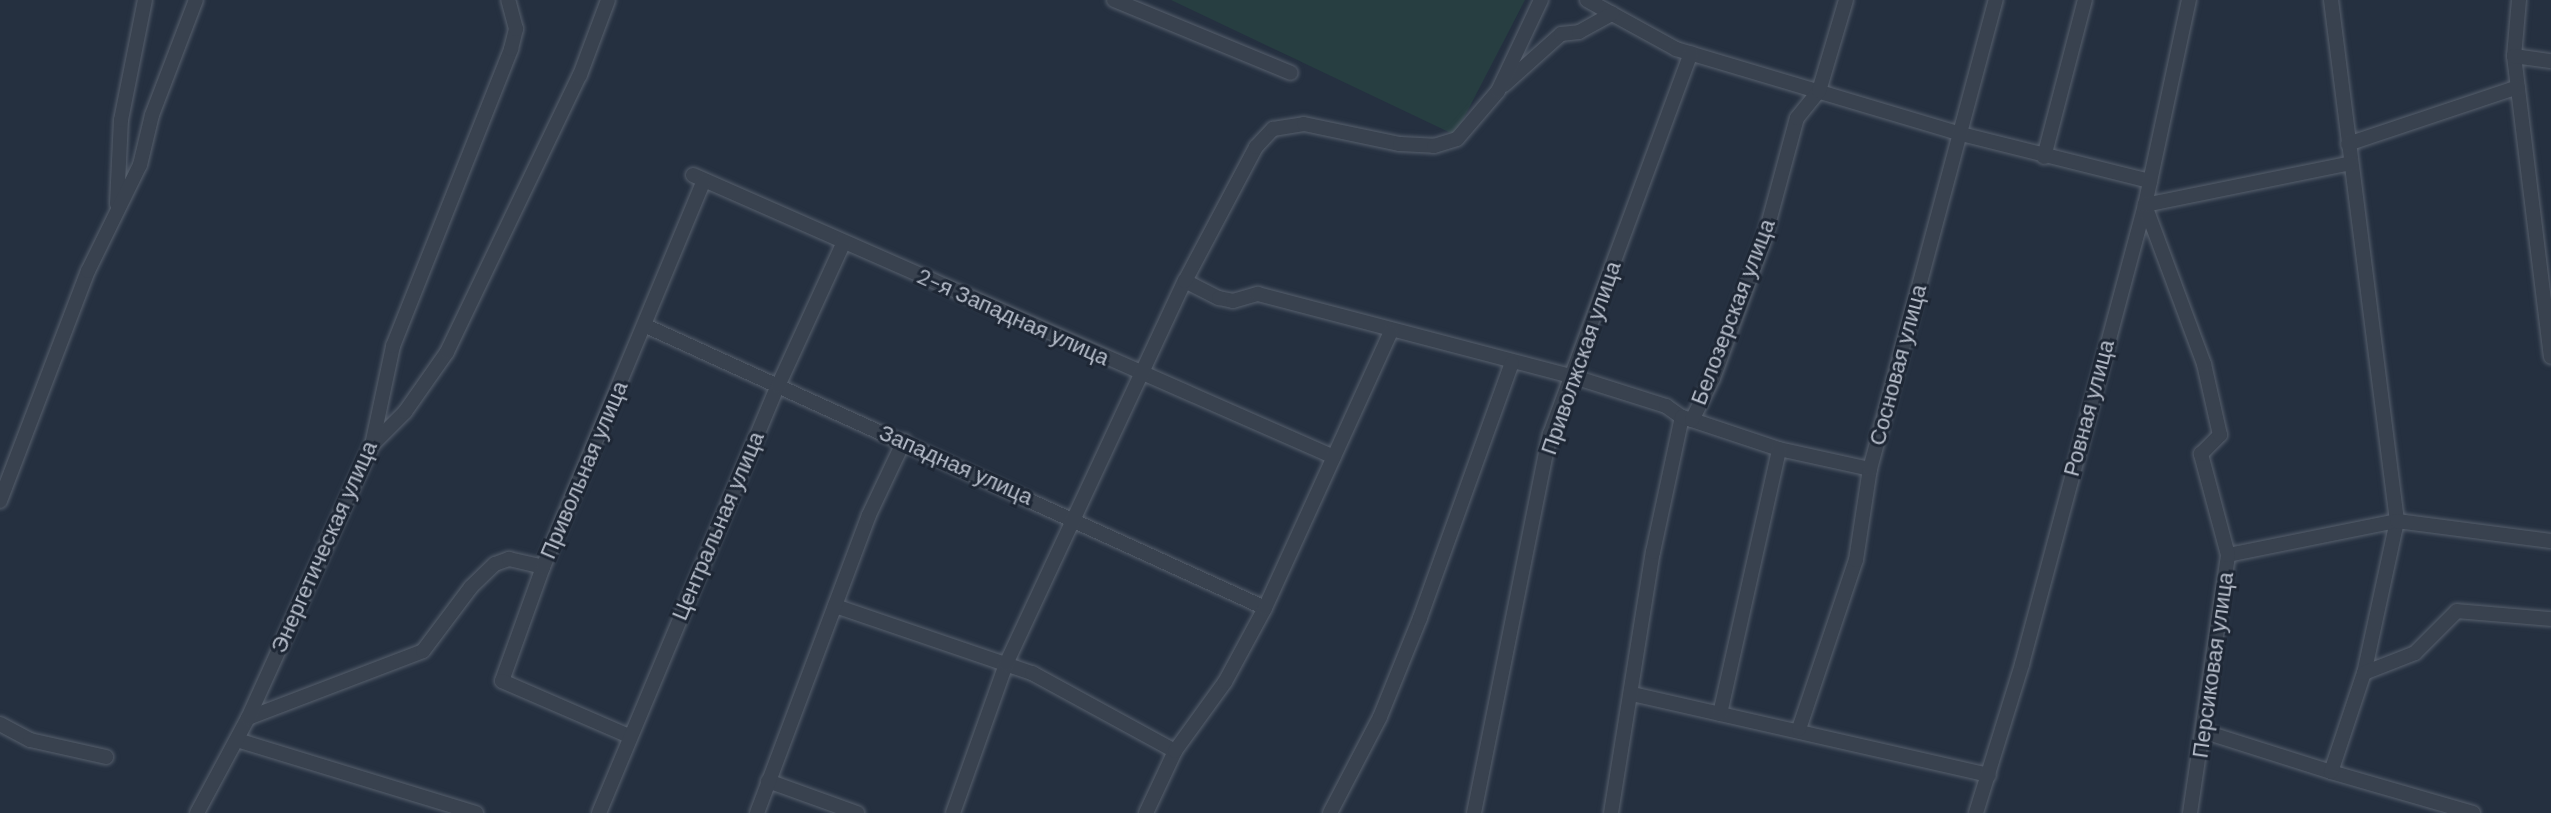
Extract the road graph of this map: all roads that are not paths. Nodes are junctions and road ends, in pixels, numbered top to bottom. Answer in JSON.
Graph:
{"nodes":[{"id":1,"x":145,"y":0,"type":"edge"},
{"id":2,"x":196,"y":0,"type":"edge"},
{"id":3,"x":508,"y":0,"type":"edge"},
{"id":4,"x":608,"y":0,"type":"edge"},
{"id":5,"x":1114,"y":0,"type":"edge"},
{"id":6,"x":1541,"y":0,"type":"edge"},
{"id":7,"x":1587,"y":0,"type":"edge"},
{"id":8,"x":1846,"y":0,"type":"edge"},
{"id":9,"x":1996,"y":0,"type":"edge"},
{"id":10,"x":2085,"y":0,"type":"edge"},
{"id":11,"x":2189,"y":0,"type":"edge"},
{"id":12,"x":2331,"y":0,"type":"edge"},
{"id":13,"x":2508,"y":0,"type":"edge"},
{"id":14,"x":2519,"y":0,"type":"edge"},
{"id":15,"x":1612,"y":14,"type":"junction"},
{"id":16,"x":2514,"y":50,"type":"junction"},
{"id":17,"x":1691,"y":53,"type":"junction"},
{"id":18,"x":2551,"y":61,"type":"edge"},
{"id":19,"x":1291,"y":73,"type":"dead end"},
{"id":20,"x":2518,"y":87,"type":"junction"},
{"id":21,"x":1498,"y":91,"type":"junction"},
{"id":22,"x":1819,"y":91,"type":"junction"},
{"id":23,"x":1961,"y":134,"type":"junction"},
{"id":24,"x":2348,"y":144,"type":"junction"},
{"id":25,"x":2044,"y":157,"type":"junction"},
{"id":26,"x":2351,"y":163,"type":"junction"},
{"id":27,"x":698,"y":179,"type":"joint"},
{"id":28,"x":2150,"y":181,"type":"junction"},
{"id":29,"x":2145,"y":205,"type":"junction"},
{"id":30,"x":117,"y":208,"type":"junction"},
{"id":31,"x":844,"y":242,"type":"junction"},
{"id":32,"x":1185,"y":281,"type":"junction"},
{"id":33,"x":646,"y":326,"type":"junction"},
{"id":34,"x":1391,"y":332,"type":"junction"},
{"id":35,"x":2551,"y":357,"type":"edge"},
{"id":36,"x":1512,"y":363,"type":"junction"},
{"id":37,"x":1141,"y":374,"type":"junction"},
{"id":38,"x":1571,"y":376,"type":"junction"},
{"id":39,"x":778,"y":386,"type":"junction"},
{"id":40,"x":1687,"y":418,"type":"junction"},
{"id":41,"x":904,"y":441,"type":"junction"},
{"id":42,"x":372,"y":445,"type":"junction"},
{"id":43,"x":1779,"y":449,"type":"junction"},
{"id":44,"x":1334,"y":457,"type":"junction"},
{"id":45,"x":1870,"y":469,"type":"junction"},
{"id":46,"x":0,"y":501,"type":"edge"},
{"id":47,"x":1073,"y":518,"type":"junction"},
{"id":48,"x":2397,"y":521,"type":"junction"},
{"id":49,"x":2551,"y":541,"type":"edge"},
{"id":50,"x":2228,"y":555,"type":"junction"},
{"id":51,"x":543,"y":567,"type":"junction"},
{"id":52,"x":835,"y":606,"type":"junction"},
{"id":53,"x":1265,"y":608,"type":"junction"},
{"id":54,"x":2551,"y":619,"type":"edge"},
{"id":55,"x":1006,"y":664,"type":"junction"},
{"id":56,"x":2364,"y":673,"type":"junction"},
{"id":57,"x":1632,"y":694,"type":"junction"},
{"id":58,"x":1720,"y":714,"type":"junction"},
{"id":59,"x":248,"y":718,"type":"junction"},
{"id":60,"x":0,"y":724,"type":"edge"},
{"id":61,"x":1799,"y":729,"type":"junction"},
{"id":62,"x":2205,"y":732,"type":"junction"},
{"id":63,"x":629,"y":736,"type":"junction"},
{"id":64,"x":237,"y":740,"type":"junction"},
{"id":65,"x":1175,"y":751,"type":"junction"},
{"id":66,"x":106,"y":757,"type":"dead end"},
{"id":67,"x":2331,"y":772,"type":"junction"},
{"id":68,"x":1989,"y":775,"type":"junction"},
{"id":69,"x":768,"y":781,"type":"junction"},
{"id":70,"x":197,"y":813,"type":"edge"},
{"id":71,"x":476,"y":813,"type":"edge"},
{"id":72,"x":599,"y":813,"type":"edge"},
{"id":73,"x":757,"y":813,"type":"edge"},
{"id":74,"x":857,"y":813,"type":"edge"},
{"id":75,"x":953,"y":813,"type":"edge"},
{"id":76,"x":1146,"y":813,"type":"edge"},
{"id":77,"x":1330,"y":813,"type":"edge"},
{"id":78,"x":1474,"y":813,"type":"edge"},
{"id":79,"x":1611,"y":813,"type":"edge"},
{"id":80,"x":1976,"y":813,"type":"edge"},
{"id":81,"x":2190,"y":813,"type":"edge"},
{"id":82,"x":2473,"y":813,"type":"edge"}],
"edges":[{"from":1,"to":30,"type":"street"},
{"from":2,"to":30,"type":"street"},
{"from":3,"to":42,"type":"street","name":"Энергетическая улица"},
{"from":4,"to":42,"type":"street"},
{"from":5,"to":19,"type":"street"},
{"from":6,"to":21,"type":"street"},
{"from":7,"to":15,"type":"street"},
{"from":8,"to":22,"type":"street","name":"Белозерская улица"},
{"from":9,"to":23,"type":"street","name":"Сосновая улица"},
{"from":10,"to":25,"type":"street"},
{"from":11,"to":28,"type":"street","name":"Ровная улица"},
{"from":12,"to":24,"type":"street"},
{"from":13,"to":16,"type":"street"},
{"from":14,"to":16,"type":"street"},
{"from":15,"to":17,"type":"street"},
{"from":15,"to":21,"type":"street"},
{"from":16,"to":18,"type":"street"},
{"from":16,"to":20,"type":"street"},
{"from":17,"to":22,"type":"street"},
{"from":17,"to":38,"type":"street","name":"Приволжская улица"},
{"from":20,"to":24,"type":"street"},
{"from":20,"to":35,"type":"street"},
{"from":21,"to":32,"type":"street"},
{"from":22,"to":23,"type":"street"},
{"from":22,"to":40,"type":"street","name":"Белозерская улица"},
{"from":23,"to":25,"type":"street"},
{"from":23,"to":45,"type":"street","name":"Сосновая улица"},
{"from":24,"to":26,"type":"street"},
{"from":25,"to":28,"type":"street"},
{"from":26,"to":29,"type":"street"},
{"from":26,"to":48,"type":"street"},
{"from":27,"to":31,"type":"street","name":"2-я Западная улица"},
{"from":27,"to":33,"type":"street","name":"Привольная улица"},
{"from":28,"to":29,"type":"street","name":"Ровная улица"},
{"from":29,"to":50,"type":"street","name":"Персиковая улица"},
{"from":29,"to":68,"type":"street","name":"Ровная улица"},
{"from":30,"to":46,"type":"street"},
{"from":31,"to":37,"type":"street","name":"2-я Западная улица"},
{"from":31,"to":39,"type":"street","name":"Центральная улица"},
{"from":32,"to":34,"type":"street"},
{"from":32,"to":37,"type":"street"},
{"from":33,"to":39,"type":"street","name":"Западная улица"},
{"from":33,"to":51,"type":"street","name":"Привольная улица"},
{"from":34,"to":36,"type":"street"},
{"from":34,"to":44,"type":"street"},
{"from":36,"to":38,"type":"street"},
{"from":36,"to":77,"type":"street"},
{"from":37,"to":44,"type":"street","name":"2-я Западная улица"},
{"from":37,"to":47,"type":"street"},
{"from":38,"to":40,"type":"street"},
{"from":38,"to":78,"type":"street","name":"Приволжская улица"},
{"from":39,"to":41,"type":"street","name":"Западная улица"},
{"from":39,"to":63,"type":"street","name":"Центральная улица"},
{"from":40,"to":43,"type":"street"},
{"from":40,"to":57,"type":"street","name":"Белозерская улица"},
{"from":41,"to":47,"type":"street","name":"Западная улица"},
{"from":41,"to":52,"type":"street"},
{"from":42,"to":59,"type":"street","name":"Энергетическая улица"},
{"from":43,"to":45,"type":"street"},
{"from":43,"to":58,"type":"street"},
{"from":44,"to":53,"type":"street"},
{"from":45,"to":61,"type":"street","name":"Сосновая улица"},
{"from":47,"to":53,"type":"street","name":"Западная улица"},
{"from":47,"to":55,"type":"street"},
{"from":48,"to":49,"type":"street"},
{"from":48,"to":50,"type":"street"},
{"from":48,"to":56,"type":"street"},
{"from":50,"to":62,"type":"street","name":"Персиковая улица"},
{"from":51,"to":59,"type":"street","name":"Привольная улица"},
{"from":51,"to":63,"type":"street"},
{"from":52,"to":55,"type":"street"},
{"from":52,"to":69,"type":"street"},
{"from":53,"to":65,"type":"street"},
{"from":54,"to":56,"type":"street"},
{"from":55,"to":65,"type":"street"},
{"from":55,"to":75,"type":"street"},
{"from":56,"to":67,"type":"street"},
{"from":57,"to":58,"type":"street"},
{"from":57,"to":79,"type":"street","name":"Белозерская улица"},
{"from":58,"to":61,"type":"street"},
{"from":59,"to":64,"type":"street","name":"Энергетическая улица"},
{"from":60,"to":66,"type":"street"},
{"from":61,"to":68,"type":"street"},
{"from":62,"to":67,"type":"street"},
{"from":62,"to":81,"type":"street","name":"Персиковая улица"},
{"from":63,"to":72,"type":"street","name":"Центральная улица"},
{"from":64,"to":70,"type":"street","name":"Энергетическая улица"},
{"from":64,"to":71,"type":"street"},
{"from":65,"to":76,"type":"street"},
{"from":67,"to":82,"type":"street"},
{"from":68,"to":80,"type":"street","name":"Ровная улица"},
{"from":69,"to":73,"type":"street"},
{"from":69,"to":74,"type":"street"}]}
